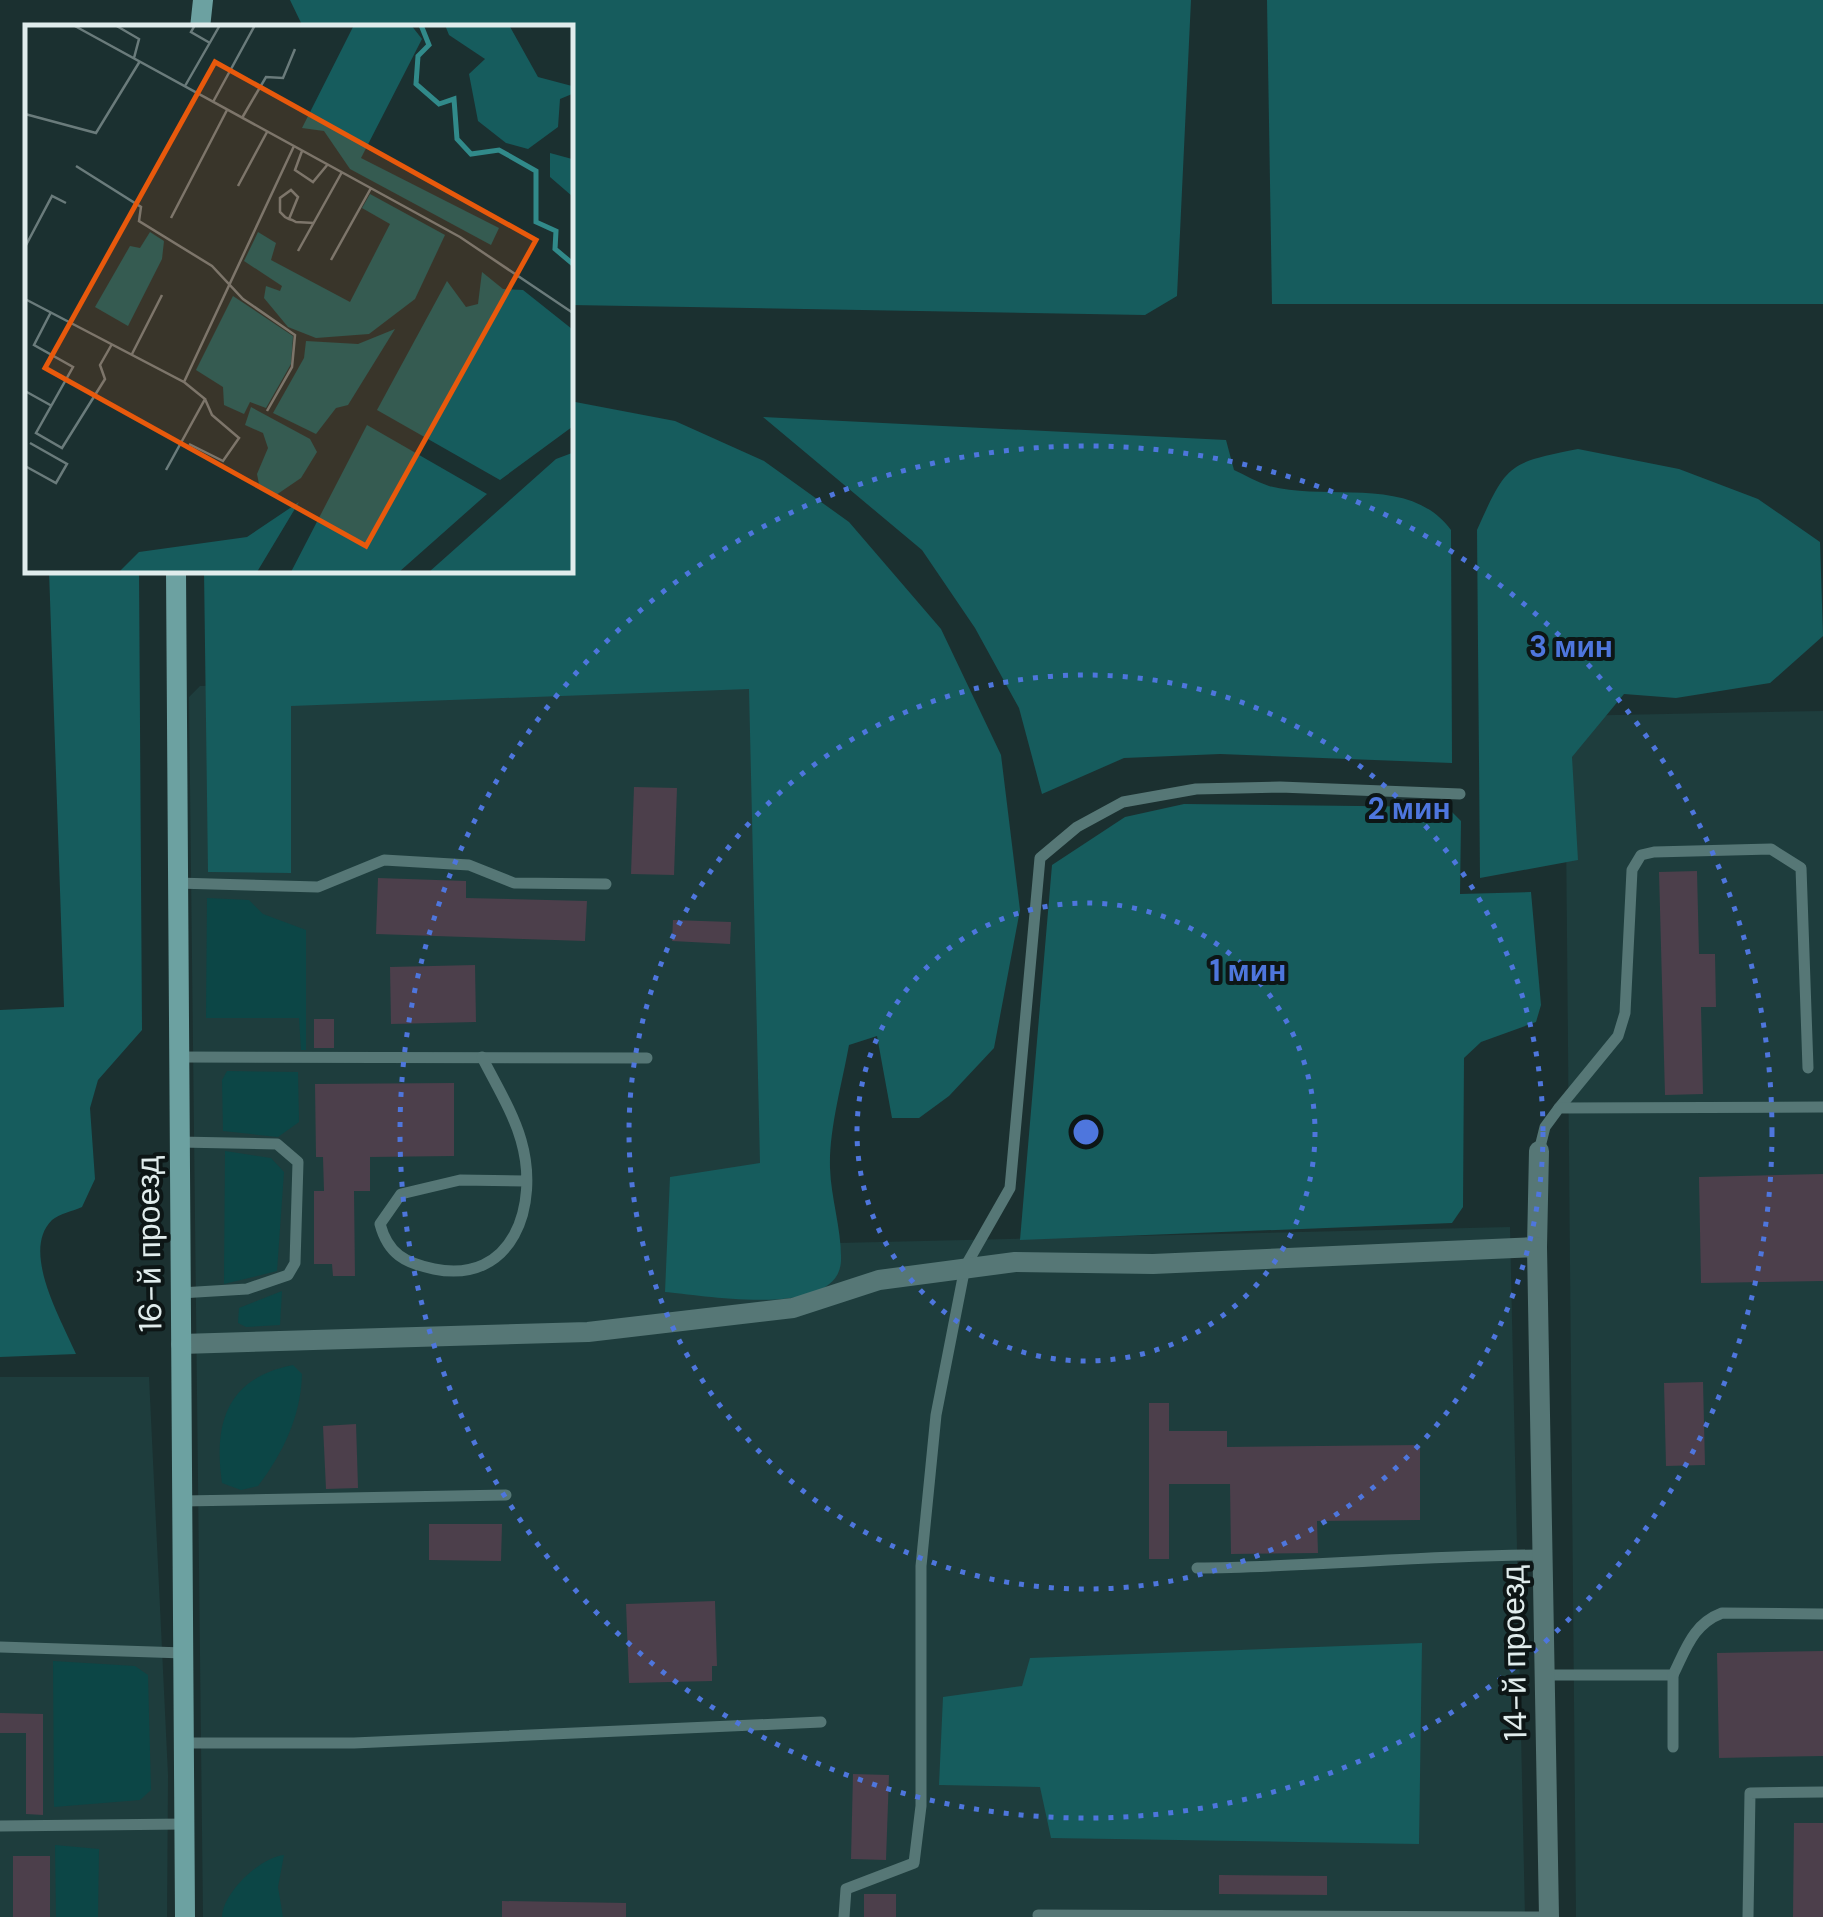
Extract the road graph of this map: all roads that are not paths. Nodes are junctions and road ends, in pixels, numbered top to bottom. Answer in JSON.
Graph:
{"nodes":[{"id":1,"x":203,"y":0,"type":"edge"},
{"id":2,"x":200,"y":25,"type":"edge"},
{"id":3,"x":176,"y":572,"type":"edge"},
{"id":4,"x":1460,"y":794,"type":"dead end"},
{"id":5,"x":177,"y":883,"type":"junction"},
{"id":6,"x":606,"y":884,"type":"dead end"},
{"id":7,"x":178,"y":1057,"type":"junction"},
{"id":8,"x":482,"y":1057,"type":"junction"},
{"id":9,"x":647,"y":1058,"type":"dead end"},
{"id":10,"x":1808,"y":1068,"type":"dead end"},
{"id":11,"x":1823,"y":1107,"type":"edge"},
{"id":12,"x":1559,"y":1108,"type":"junction"},
{"id":13,"x":178,"y":1142,"type":"junction"},
{"id":14,"x":1539,"y":1151,"type":"joint"},
{"id":15,"x":525,"y":1181,"type":"junction"},
{"id":16,"x":1537,"y":1247,"type":"junction"},
{"id":17,"x":966,"y":1267,"type":"junction"},
{"id":18,"x":180,"y":1294,"type":"junction"},
{"id":19,"x":181,"y":1344,"type":"junction"},
{"id":20,"x":506,"y":1495,"type":"dead end"},
{"id":21,"x":182,"y":1501,"type":"junction"},
{"id":22,"x":1542,"y":1555,"type":"junction"},
{"id":23,"x":1197,"y":1568,"type":"dead end"},
{"id":24,"x":1823,"y":1614,"type":"edge"},
{"id":25,"x":0,"y":1647,"type":"edge"},
{"id":26,"x":184,"y":1653,"type":"junction"},
{"id":27,"x":1545,"y":1675,"type":"junction"},
{"id":28,"x":1673,"y":1675,"type":"junction"},
{"id":29,"x":821,"y":1722,"type":"dead end"},
{"id":30,"x":184,"y":1742,"type":"junction"},
{"id":31,"x":1672,"y":1747,"type":"dead end"},
{"id":32,"x":1823,"y":1792,"type":"edge"},
{"id":33,"x":185,"y":1824,"type":"junction"},
{"id":34,"x":0,"y":1826,"type":"edge"},
{"id":35,"x":1038,"y":1915,"type":"edge"},
{"id":36,"x":185,"y":1917,"type":"edge"},
{"id":37,"x":844,"y":1917,"type":"edge"},
{"id":38,"x":1547,"y":1917,"type":"edge"},
{"id":39,"x":1748,"y":1917,"type":"edge"}],
"edges":[{"from":1,"to":2,"type":"street"},
{"from":3,"to":5,"type":"street","name":"16-й проезд"},
{"from":4,"to":17,"type":"lane"},
{"from":5,"to":6,"type":"lane"},
{"from":5,"to":7,"type":"street","name":"16-й проезд"},
{"from":7,"to":8,"type":"lane"},
{"from":7,"to":13,"type":"street","name":"16-й проезд"},
{"from":8,"to":9,"type":"lane"},
{"from":8,"to":15,"type":"lane"},
{"from":10,"to":12,"type":"lane"},
{"from":11,"to":12,"type":"lane"},
{"from":12,"to":14,"type":"lane"},
{"from":13,"to":18,"type":"street","name":"16-й проезд"},
{"from":13,"to":18,"type":"lane"},
{"from":14,"to":16,"type":"street","name":"14-й проезд"},
{"from":15,"to":15,"type":"lane"},
{"from":16,"to":17,"type":"street"},
{"from":16,"to":22,"type":"street","name":"14-й проезд"},
{"from":17,"to":19,"type":"street"},
{"from":17,"to":37,"type":"lane"},
{"from":18,"to":19,"type":"street","name":"16-й проезд"},
{"from":19,"to":21,"type":"street","name":"16-й проезд"},
{"from":20,"to":21,"type":"lane"},
{"from":21,"to":26,"type":"street","name":"16-й проезд"},
{"from":22,"to":23,"type":"lane"},
{"from":22,"to":27,"type":"street","name":"14-й проезд"},
{"from":24,"to":28,"type":"lane"},
{"from":25,"to":26,"type":"lane"},
{"from":26,"to":30,"type":"street","name":"16-й проезд"},
{"from":27,"to":28,"type":"lane"},
{"from":27,"to":38,"type":"street","name":"14-й проезд"},
{"from":28,"to":31,"type":"lane"},
{"from":29,"to":30,"type":"lane"},
{"from":30,"to":33,"type":"street","name":"16-й проезд"},
{"from":32,"to":39,"type":"lane"},
{"from":33,"to":34,"type":"lane"},
{"from":33,"to":36,"type":"street","name":"16-й проезд"},
{"from":35,"to":38,"type":"lane"}]}
